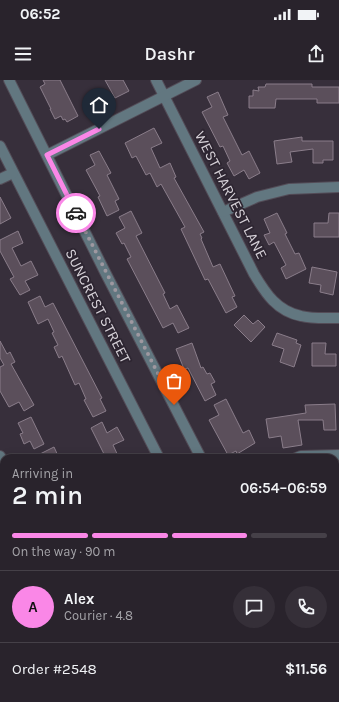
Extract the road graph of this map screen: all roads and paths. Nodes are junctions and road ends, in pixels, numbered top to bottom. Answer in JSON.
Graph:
{"nodes":[{"id":1,"x":9,"y":80,"type":"edge"},
{"id":2,"x":156,"y":80,"type":"edge"},
{"id":3,"x":196,"y":80,"type":"edge"},
{"id":4,"x":164,"y":96,"type":"junction"},
{"id":5,"x":0,"y":146,"type":"edge"},
{"id":6,"x":47,"y":155,"type":"junction"},
{"id":7,"x":13,"y":172,"type":"junction"},
{"id":8,"x":0,"y":179,"type":"edge"},
{"id":9,"x":339,"y":188,"type":"edge"},
{"id":10,"x":223,"y":212,"type":"junction"},
{"id":11,"x":339,"y":318,"type":"edge"},
{"id":12,"x":157,"y":454,"type":"edge"},
{"id":13,"x":199,"y":454,"type":"edge"}],
"edges":[{"from":1,"to":6,"type":"street"},
{"from":2,"to":4,"type":"street","name":"WEST HARVEST LANE"},
{"from":3,"to":4,"type":"street"},
{"from":4,"to":6,"type":"street"},
{"from":4,"to":10,"type":"street","name":"WEST HARVEST LANE"},
{"from":5,"to":7,"type":"street","name":"SUNCREST STREET"},
{"from":6,"to":13,"type":"street"},
{"from":7,"to":8,"type":"street"},
{"from":7,"to":12,"type":"street","name":"SUNCREST STREET"},
{"from":9,"to":10,"type":"street"},
{"from":10,"to":11,"type":"street","name":"WEST HARVEST LANE"}]}
